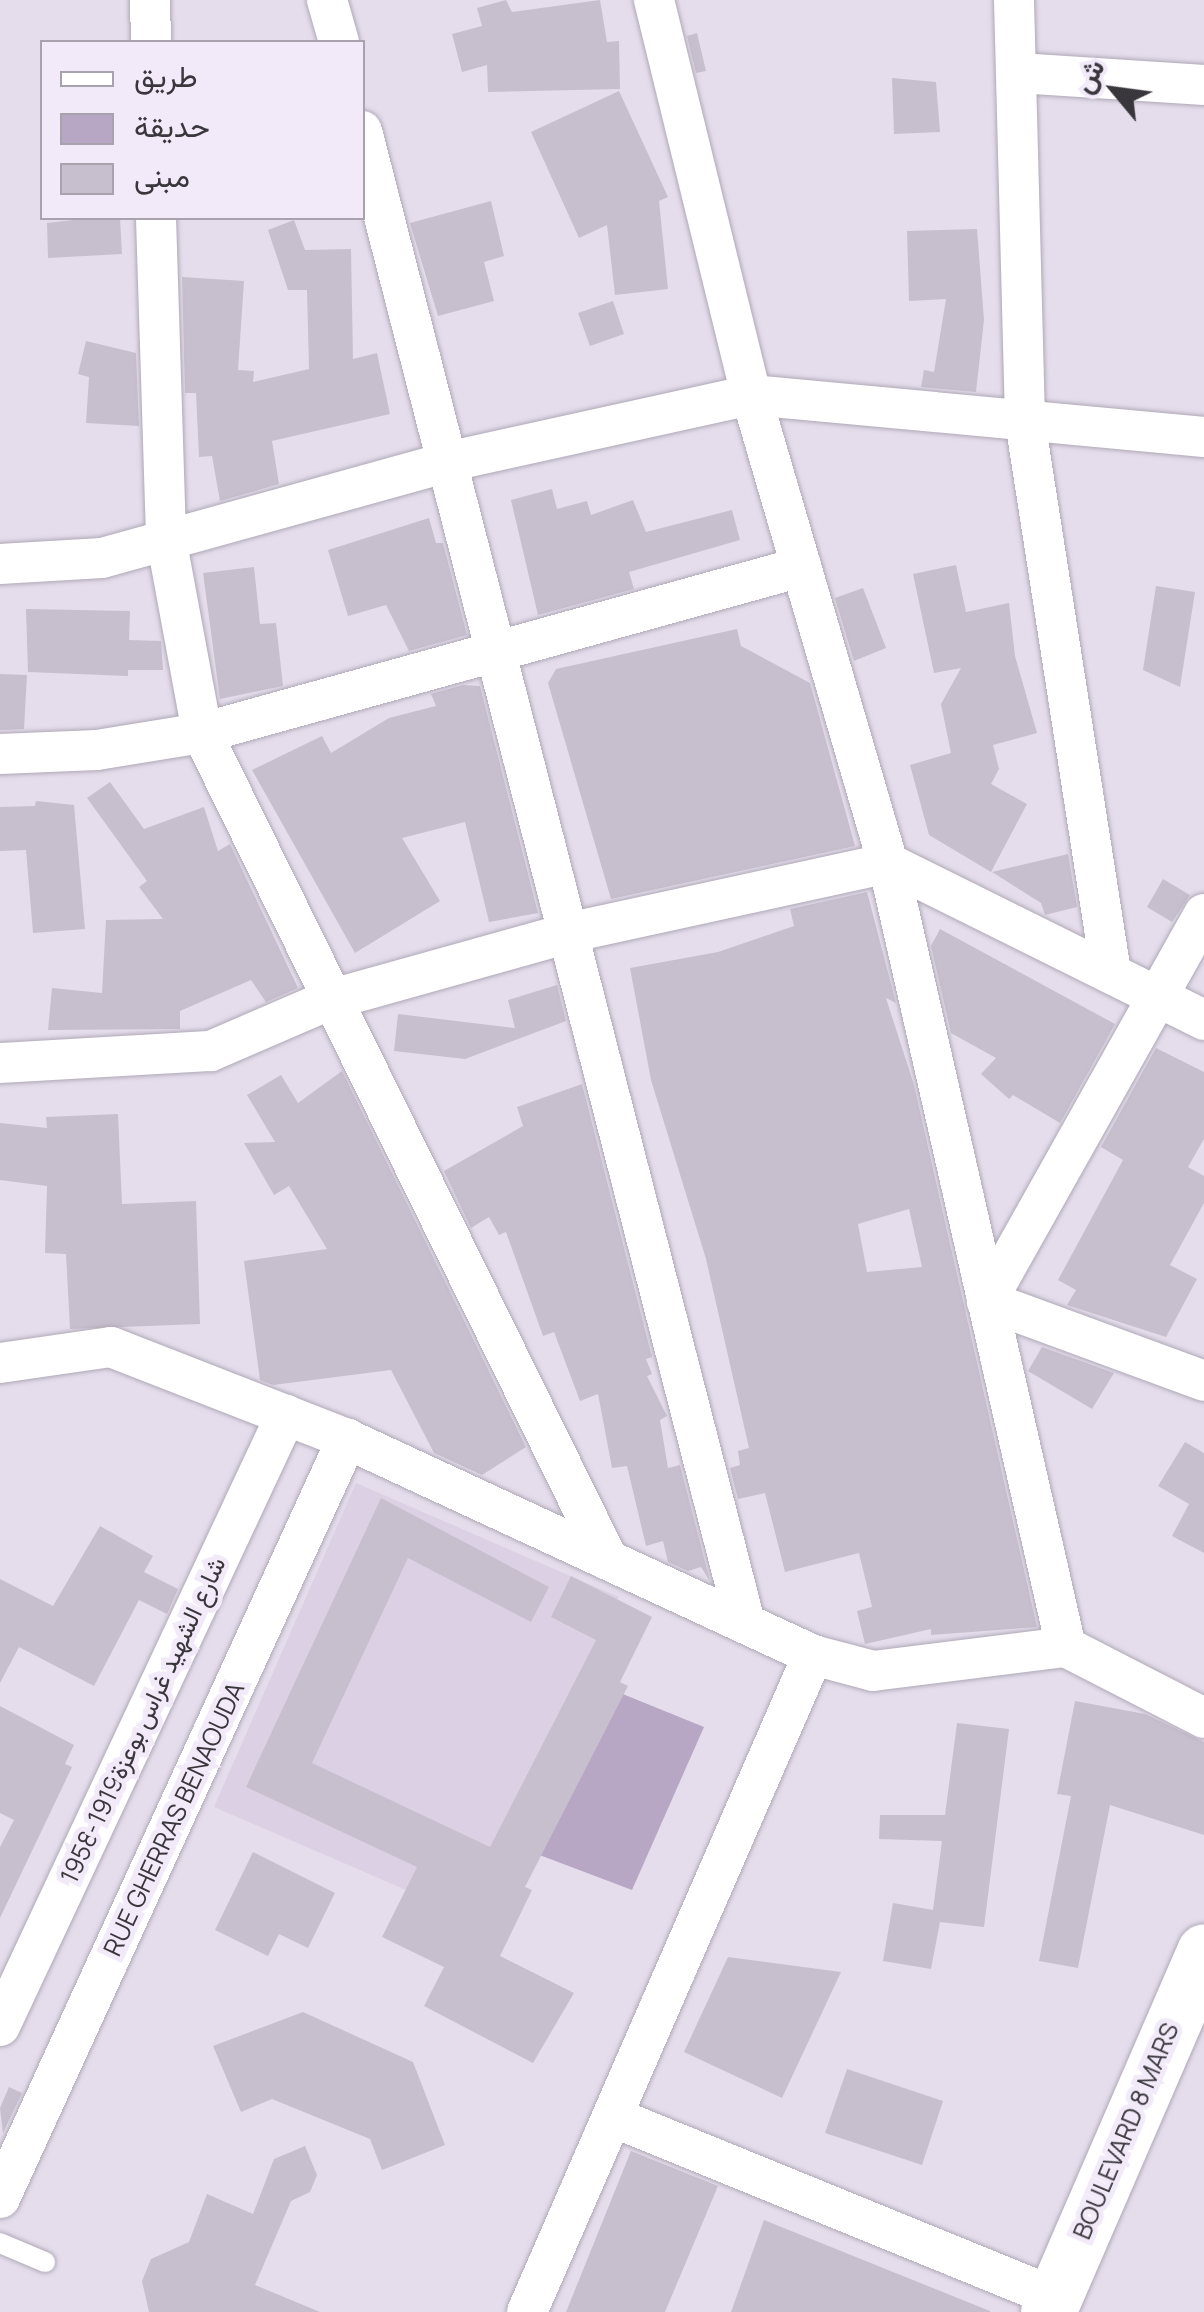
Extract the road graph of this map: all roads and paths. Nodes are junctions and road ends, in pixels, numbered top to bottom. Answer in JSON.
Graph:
{"nodes":[{"id":1,"x":150,"y":0,"type":"edge"},
{"id":2,"x":327,"y":0,"type":"edge"},
{"id":3,"x":654,"y":0,"type":"edge"},
{"id":4,"x":1014,"y":0,"type":"edge"},
{"id":5,"x":151,"y":40,"type":"edge"},
{"id":6,"x":338,"y":40,"type":"edge"},
{"id":7,"x":1019,"y":73,"type":"junction"},
{"id":8,"x":1204,"y":85,"type":"edge"},
{"id":9,"x":365,"y":142,"type":"edge"},
{"id":10,"x":156,"y":220,"type":"edge"},
{"id":11,"x":751,"y":395,"type":"junction"},
{"id":12,"x":1026,"y":420,"type":"junction"},
{"id":13,"x":1204,"y":437,"type":"edge"},
{"id":14,"x":451,"y":461,"type":"junction"},
{"id":15,"x":166,"y":538,"type":"junction"},
{"id":16,"x":0,"y":564,"type":"edge"},
{"id":17,"x":801,"y":567,"type":"junction"},
{"id":18,"x":501,"y":650,"type":"junction"},
{"id":19,"x":202,"y":733,"type":"junction"},
{"id":20,"x":0,"y":754,"type":"edge"},
{"id":21,"x":888,"y":863,"type":"junction"},
{"id":22,"x":1204,"y":914,"type":"edge"},
{"id":23,"x":572,"y":932,"type":"junction"},
{"id":24,"x":1111,"y":974,"type":"junction"},
{"id":25,"x":1159,"y":997,"type":"junction"},
{"id":26,"x":329,"y":1000,"type":"junction"},
{"id":27,"x":1204,"y":1020,"type":"edge"},
{"id":28,"x":0,"y":1063,"type":"edge"},
{"id":29,"x":987,"y":1300,"type":"junction"},
{"id":30,"x":0,"y":1363,"type":"edge"},
{"id":31,"x":1204,"y":1381,"type":"edge"},
{"id":32,"x":286,"y":1415,"type":"junction"},
{"id":33,"x":347,"y":1439,"type":"junction"},
{"id":34,"x":608,"y":1560,"type":"junction"},
{"id":35,"x":745,"y":1624,"type":"junction"},
{"id":36,"x":1066,"y":1647,"type":"junction"},
{"id":37,"x":813,"y":1655,"type":"junction"},
{"id":38,"x":1204,"y":1718,"type":"edge"},
{"id":39,"x":1204,"y":1951,"type":"edge"},
{"id":40,"x":0,"y":2026,"type":"edge"},
{"id":41,"x":612,"y":2116,"type":"junction"},
{"id":42,"x":0,"y":2198,"type":"edge"},
{"id":43,"x":0,"y":2243,"type":"edge"},
{"id":44,"x":45,"y":2262,"type":"dead end"},
{"id":45,"x":1052,"y":2305,"type":"edge"},
{"id":46,"x":527,"y":2312,"type":"edge"}],
"edges":[{"from":1,"to":5,"type":"street"},
{"from":2,"to":6,"type":"street"},
{"from":3,"to":11,"type":"street"},
{"from":4,"to":7,"type":"street"},
{"from":7,"to":8,"type":"street"},
{"from":7,"to":12,"type":"street"},
{"from":9,"to":14,"type":"street"},
{"from":10,"to":15,"type":"street"},
{"from":11,"to":12,"type":"street"},
{"from":11,"to":14,"type":"street"},
{"from":11,"to":17,"type":"street"},
{"from":12,"to":13,"type":"street"},
{"from":12,"to":24,"type":"street"},
{"from":14,"to":15,"type":"street"},
{"from":14,"to":18,"type":"street"},
{"from":15,"to":16,"type":"street"},
{"from":15,"to":19,"type":"street"},
{"from":17,"to":18,"type":"street"},
{"from":17,"to":21,"type":"street"},
{"from":18,"to":19,"type":"street"},
{"from":18,"to":23,"type":"street"},
{"from":19,"to":20,"type":"street"},
{"from":19,"to":26,"type":"street"},
{"from":21,"to":23,"type":"street"},
{"from":21,"to":24,"type":"street"},
{"from":21,"to":29,"type":"street"},
{"from":22,"to":25,"type":"street"},
{"from":23,"to":26,"type":"street"},
{"from":23,"to":35,"type":"street"},
{"from":24,"to":25,"type":"street"},
{"from":25,"to":27,"type":"street"},
{"from":25,"to":29,"type":"street"},
{"from":26,"to":28,"type":"street"},
{"from":26,"to":34,"type":"street"},
{"from":29,"to":31,"type":"street"},
{"from":29,"to":36,"type":"street"},
{"from":30,"to":32,"type":"street"},
{"from":32,"to":33,"type":"street"},
{"from":32,"to":40,"type":"street","name":"شارع الشهيد غراس بوعزة1919-1958"},
{"from":33,"to":34,"type":"street"},
{"from":33,"to":42,"type":"street","name":"RUE GHERRAS BENAOUDA"},
{"from":34,"to":35,"type":"street"},
{"from":35,"to":37,"type":"street"},
{"from":36,"to":37,"type":"street"},
{"from":36,"to":38,"type":"street"},
{"from":37,"to":41,"type":"street"},
{"from":39,"to":45,"type":"main road","name":"BOULEVARD 8 MARS"},
{"from":41,"to":45,"type":"street"},
{"from":41,"to":46,"type":"street"},
{"from":43,"to":44,"type":"lane"}]}
